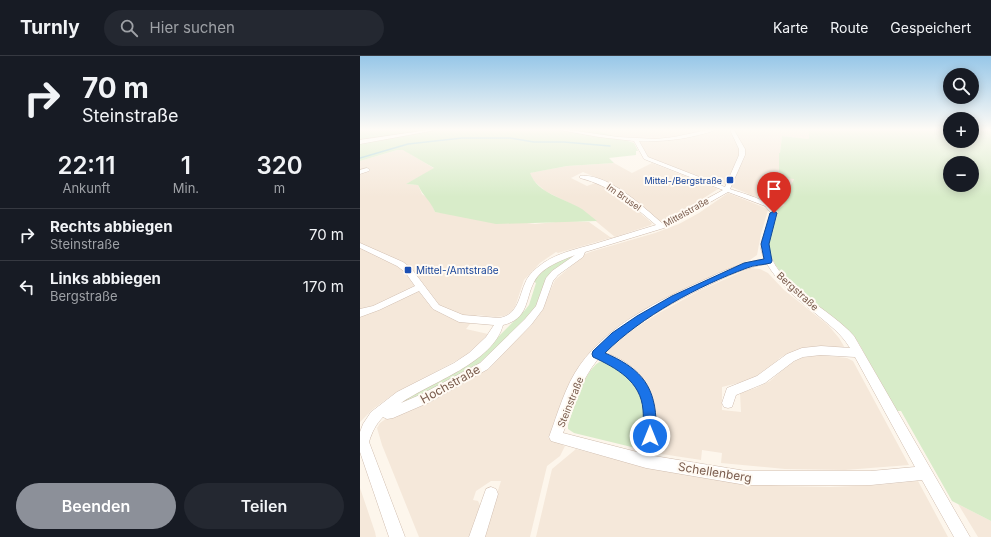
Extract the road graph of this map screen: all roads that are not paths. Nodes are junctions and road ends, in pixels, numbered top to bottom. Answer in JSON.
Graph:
{"nodes":[{"id":1,"x":642,"y":152,"type":"edge"},
{"id":2,"x":742,"y":152,"type":"edge"},
{"id":3,"x":366,"y":170,"type":"dead end"},
{"id":4,"x":360,"y":172,"type":"edge"},
{"id":5,"x":582,"y":177,"type":"dead end"},
{"id":6,"x":728,"y":189,"type":"junction"},
{"id":7,"x":661,"y":226,"type":"junction"},
{"id":8,"x":360,"y":245,"type":"edge"},
{"id":9,"x":581,"y":250,"type":"junction"},
{"id":10,"x":768,"y":261,"type":"junction"},
{"id":11,"x":421,"y":287,"type":"junction"},
{"id":12,"x":360,"y":313,"type":"edge"},
{"id":13,"x":499,"y":322,"type":"junction"},
{"id":14,"x":528,"y":322,"type":"joint"},
{"id":15,"x":858,"y":353,"type":"junction"},
{"id":16,"x":597,"y":354,"type":"junction"},
{"id":17,"x":728,"y":403,"type":"dead end"},
{"id":18,"x":382,"y":411,"type":"junction"},
{"id":19,"x":555,"y":437,"type":"joint"},
{"id":20,"x":646,"y":461,"type":"junction"},
{"id":21,"x":926,"y":473,"type":"junction"},
{"id":22,"x":491,"y":494,"type":"dead end"},
{"id":23,"x":397,"y":537,"type":"edge"},
{"id":24,"x":477,"y":537,"type":"edge"},
{"id":25,"x":962,"y":537,"type":"edge"}],
"edges":[{"from":1,"to":6,"type":"street"},
{"from":2,"to":6,"type":"street"},
{"from":3,"to":4,"type":"street"},
{"from":5,"to":7,"type":"street","name":"Im Brusel"},
{"from":6,"to":7,"type":"street","name":"Mittelstraße"},
{"from":6,"to":10,"type":"street"},
{"from":7,"to":9,"type":"street","name":"Mittelstraße"},
{"from":8,"to":11,"type":"street"},
{"from":9,"to":13,"type":"street","name":"Mittelstraße"},
{"from":9,"to":14,"type":"street","name":"Mittelstraße"},
{"from":10,"to":15,"type":"street","name":"Bergstraße"},
{"from":10,"to":16,"type":"street","name":"Steinstraße"},
{"from":11,"to":12,"type":"street"},
{"from":11,"to":13,"type":"street"},
{"from":13,"to":18,"type":"street","name":"Hochstraße"},
{"from":14,"to":18,"type":"street","name":"Hochstraße"},
{"from":15,"to":17,"type":"street"},
{"from":15,"to":21,"type":"street","name":"Bergstraße"},
{"from":16,"to":19,"type":"street","name":"Steinstraße"},
{"from":16,"to":20,"type":"street"},
{"from":18,"to":23,"type":"street","name":"Hochstraße"},
{"from":19,"to":20,"type":"street","name":"Schellenberg"},
{"from":20,"to":21,"type":"street","name":"Schellenberg"},
{"from":21,"to":25,"type":"street","name":"Bergstraße"},
{"from":22,"to":24,"type":"street"}]}
